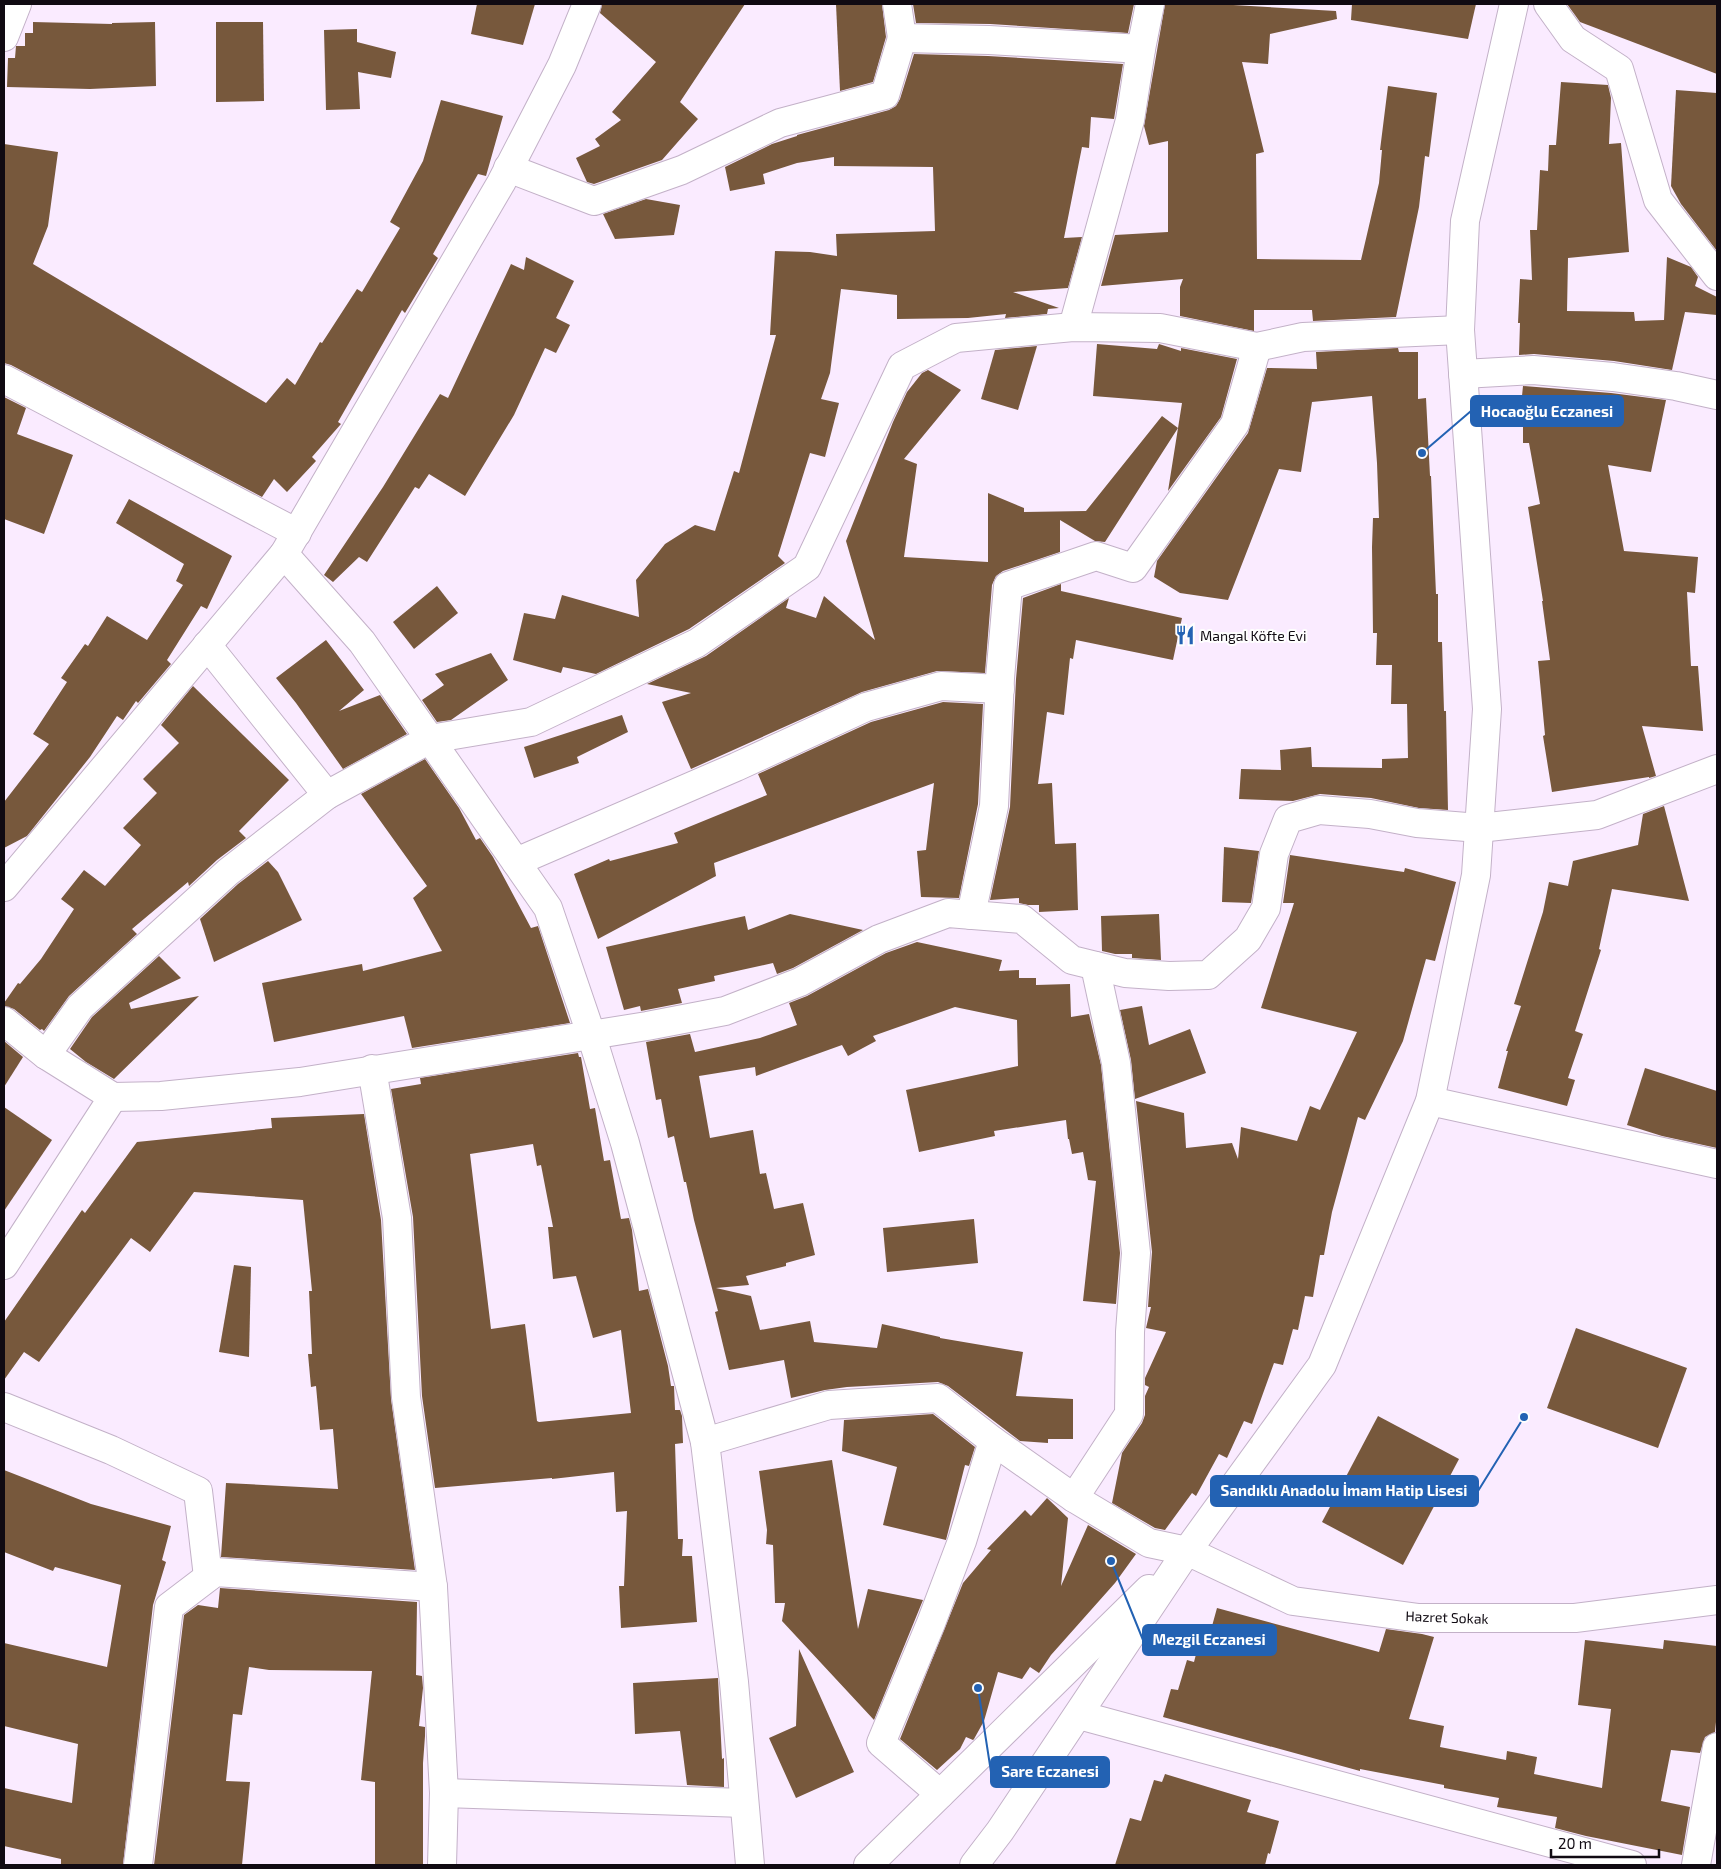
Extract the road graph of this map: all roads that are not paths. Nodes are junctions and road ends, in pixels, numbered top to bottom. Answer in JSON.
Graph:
{"nodes":[{"id":1,"x":17,"y":4,"type":"edge"},
{"id":2,"x":587,"y":4,"type":"edge"},
{"id":3,"x":897,"y":4,"type":"edge"},
{"id":4,"x":1150,"y":4,"type":"edge"},
{"id":5,"x":1514,"y":4,"type":"edge"},
{"id":6,"x":1548,"y":4,"type":"edge"},
{"id":7,"x":4,"y":37,"type":"edge"},
{"id":8,"x":902,"y":38,"type":"junction"},
{"id":9,"x":1141,"y":49,"type":"junction"},
{"id":10,"x":508,"y":168,"type":"junction"},
{"id":11,"x":1717,"y":276,"type":"edge"},
{"id":12,"x":1073,"y":327,"type":"junction"},
{"id":13,"x":1460,"y":330,"type":"junction"},
{"id":14,"x":1257,"y":347,"type":"junction"},
{"id":15,"x":1463,"y":374,"type":"junction"},
{"id":16,"x":4,"y":379,"type":"edge"},
{"id":17,"x":1717,"y":395,"type":"edge"},
{"id":18,"x":291,"y":543,"type":"junction"},
{"id":19,"x":207,"y":645,"type":"junction"},
{"id":20,"x":1000,"y":689,"type":"junction"},
{"id":21,"x":430,"y":740,"type":"junction"},
{"id":22,"x":1717,"y":769,"type":"edge"},
{"id":23,"x":327,"y":795,"type":"junction"},
{"id":24,"x":1479,"y":828,"type":"junction"},
{"id":25,"x":516,"y":862,"type":"junction"},
{"id":26,"x":4,"y":887,"type":"edge"},
{"id":27,"x":971,"y":915,"type":"junction"},
{"id":28,"x":1095,"y":966,"type":"junction"},
{"id":29,"x":4,"y":1020,"type":"edge"},
{"id":30,"x":591,"y":1034,"type":"junction"},
{"id":31,"x":46,"y":1055,"type":"junction"},
{"id":32,"x":372,"y":1069,"type":"junction"},
{"id":33,"x":113,"y":1097,"type":"junction"},
{"id":34,"x":1430,"y":1101,"type":"junction"},
{"id":35,"x":1717,"y":1164,"type":"edge"},
{"id":36,"x":4,"y":1266,"type":"edge"},
{"id":37,"x":4,"y":1408,"type":"edge"},
{"id":38,"x":993,"y":1441,"type":"junction"},
{"id":39,"x":705,"y":1442,"type":"junction"},
{"id":40,"x":1074,"y":1498,"type":"junction"},
{"id":41,"x":1187,"y":1551,"type":"junction"},
{"id":42,"x":208,"y":1577,"type":"junction"},
{"id":43,"x":433,"y":1586,"type":"junction"},
{"id":44,"x":1717,"y":1600,"type":"edge"},
{"id":45,"x":1079,"y":1715,"type":"junction"},
{"id":46,"x":1717,"y":1747,"type":"edge"},
{"id":47,"x":444,"y":1793,"type":"junction"},
{"id":48,"x":940,"y":1794,"type":"junction"},
{"id":49,"x":744,"y":1802,"type":"junction"},
{"id":50,"x":138,"y":1865,"type":"edge"},
{"id":51,"x":442,"y":1865,"type":"edge"},
{"id":52,"x":750,"y":1865,"type":"edge"},
{"id":53,"x":868,"y":1865,"type":"edge"},
{"id":54,"x":974,"y":1865,"type":"edge"},
{"id":55,"x":1632,"y":1865,"type":"edge"},
{"id":56,"x":1696,"y":1865,"type":"edge"}],
"edges":[{"from":1,"to":7,"type":"street"},
{"from":2,"to":10,"type":"street"},
{"from":3,"to":8,"type":"street"},
{"from":4,"to":9,"type":"street"},
{"from":5,"to":13,"type":"street"},
{"from":6,"to":11,"type":"street"},
{"from":8,"to":9,"type":"street"},
{"from":8,"to":10,"type":"street"},
{"from":9,"to":12,"type":"street"},
{"from":10,"to":18,"type":"street"},
{"from":12,"to":14,"type":"street"},
{"from":12,"to":21,"type":"street"},
{"from":13,"to":14,"type":"street"},
{"from":13,"to":15,"type":"street"},
{"from":14,"to":20,"type":"street"},
{"from":15,"to":17,"type":"street"},
{"from":15,"to":24,"type":"street"},
{"from":16,"to":18,"type":"street"},
{"from":18,"to":19,"type":"street"},
{"from":18,"to":21,"type":"street"},
{"from":19,"to":23,"type":"street"},
{"from":19,"to":26,"type":"street"},
{"from":20,"to":25,"type":"street"},
{"from":20,"to":27,"type":"street"},
{"from":21,"to":23,"type":"street"},
{"from":21,"to":25,"type":"street"},
{"from":22,"to":24,"type":"street"},
{"from":23,"to":31,"type":"street"},
{"from":24,"to":28,"type":"street"},
{"from":24,"to":34,"type":"street"},
{"from":25,"to":30,"type":"street"},
{"from":27,"to":28,"type":"street"},
{"from":27,"to":30,"type":"street"},
{"from":28,"to":40,"type":"street"},
{"from":29,"to":31,"type":"street"},
{"from":30,"to":32,"type":"street"},
{"from":30,"to":39,"type":"street"},
{"from":31,"to":33,"type":"street"},
{"from":32,"to":33,"type":"street"},
{"from":32,"to":43,"type":"street"},
{"from":33,"to":36,"type":"street"},
{"from":34,"to":35,"type":"street"},
{"from":34,"to":41,"type":"street"},
{"from":37,"to":42,"type":"street"},
{"from":38,"to":39,"type":"street","name":"Hazret Sokak"},
{"from":38,"to":40,"type":"street","name":"Hazret Sokak"},
{"from":38,"to":48,"type":"street"},
{"from":39,"to":49,"type":"street"},
{"from":40,"to":41,"type":"street","name":"Hazret Sokak"},
{"from":41,"to":44,"type":"street","name":"Hazret Sokak"},
{"from":41,"to":45,"type":"street"},
{"from":41,"to":48,"type":"street"},
{"from":42,"to":43,"type":"street"},
{"from":42,"to":50,"type":"street"},
{"from":43,"to":47,"type":"street"},
{"from":45,"to":54,"type":"street"},
{"from":45,"to":55,"type":"street"},
{"from":46,"to":56,"type":"street"},
{"from":47,"to":49,"type":"street"},
{"from":47,"to":51,"type":"street"},
{"from":48,"to":53,"type":"street"},
{"from":49,"to":52,"type":"street"}]}
